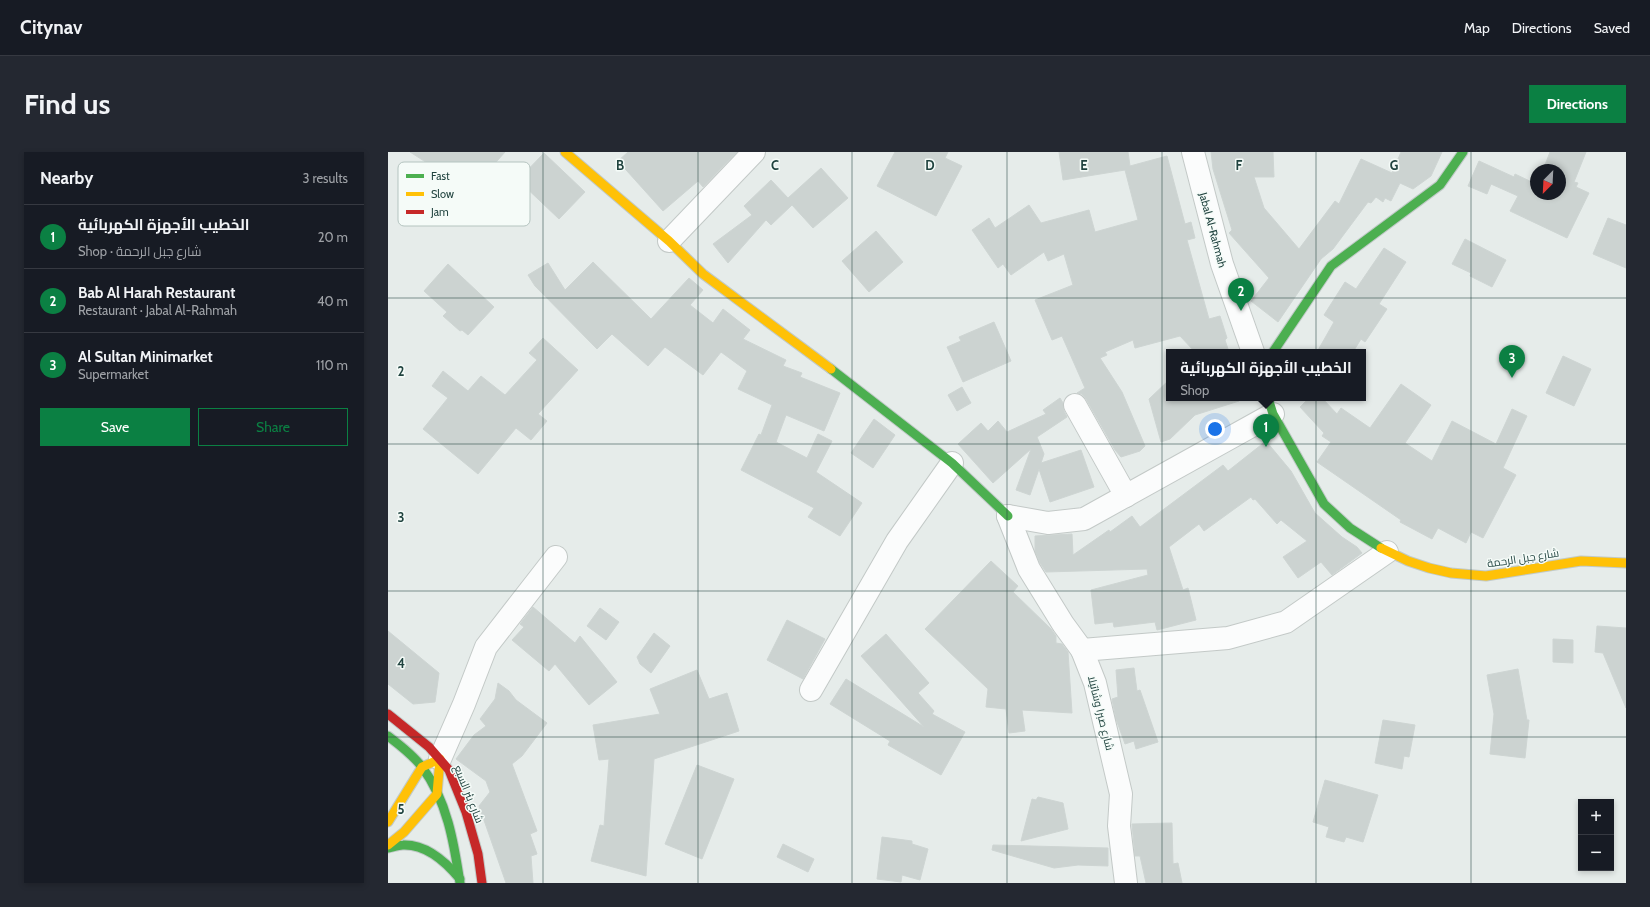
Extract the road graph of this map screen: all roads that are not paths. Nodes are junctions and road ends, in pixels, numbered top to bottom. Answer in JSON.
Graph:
{"nodes":[{"id":1,"x":564,"y":152,"type":"edge"},
{"id":2,"x":754,"y":152,"type":"edge"},
{"id":3,"x":1193,"y":152,"type":"edge"},
{"id":4,"x":1463,"y":152,"type":"edge"},
{"id":5,"x":669,"y":240,"type":"junction"},
{"id":6,"x":1252,"y":349,"type":"edge"},
{"id":7,"x":1275,"y":349,"type":"edge"},
{"id":8,"x":1075,"y":405,"type":"dead end"},
{"id":9,"x":1270,"y":406,"type":"edge"},
{"id":10,"x":952,"y":463,"type":"junction"},
{"id":11,"x":1126,"y":496,"type":"junction"},
{"id":12,"x":1008,"y":516,"type":"junction"},
{"id":13,"x":1387,"y":552,"type":"junction"},
{"id":14,"x":556,"y":557,"type":"dead end"},
{"id":15,"x":1626,"y":563,"type":"edge"},
{"id":16,"x":1082,"y":650,"type":"junction"},
{"id":17,"x":811,"y":690,"type":"dead end"},
{"id":18,"x":388,"y":714,"type":"edge"},
{"id":19,"x":388,"y":736,"type":"edge"},
{"id":20,"x":431,"y":763,"type":"junction"},
{"id":21,"x":437,"y":794,"type":"junction"},
{"id":22,"x":388,"y":822,"type":"edge"},
{"id":23,"x":388,"y":847,"type":"edge"},
{"id":24,"x":460,"y":881,"type":"edge"},
{"id":25,"x":482,"y":883,"type":"edge"},
{"id":26,"x":1126,"y":883,"type":"edge"}],
"edges":[{"from":1,"to":5,"type":"main road"},
{"from":2,"to":5,"type":"street"},
{"from":3,"to":6,"type":"street","name":"Jabal Al-Rahmah"},
{"from":4,"to":7,"type":"main road"},
{"from":5,"to":10,"type":"main road"},
{"from":8,"to":11,"type":"street"},
{"from":9,"to":11,"type":"street"},
{"from":9,"to":13,"type":"main road","name":"شارع جبل الرحمة"},
{"from":10,"to":12,"type":"main road"},
{"from":10,"to":17,"type":"street"},
{"from":11,"to":12,"type":"street"},
{"from":12,"to":16,"type":"street","name":"شارع صبرا وشاتيلا"},
{"from":13,"to":15,"type":"main road","name":"شارع جبل الرحمة"},
{"from":13,"to":16,"type":"street"},
{"from":14,"to":20,"type":"street"},
{"from":16,"to":26,"type":"street","name":"شارع صبرا وشاتيلا"},
{"from":18,"to":20,"type":"main road","name":"شارع بئر السبع"},
{"from":19,"to":20,"type":"main road","name":"شارع بئر السبع"},
{"from":20,"to":21,"type":"main road","name":"شارع بئر السبع"},
{"from":20,"to":21,"type":"main road"},
{"from":20,"to":22,"type":"main road"},
{"from":20,"to":25,"type":"main road","name":"شارع بئر السبع"},
{"from":21,"to":23,"type":"main road"},
{"from":21,"to":24,"type":"main road","name":"شارع بئر السبع"},
{"from":23,"to":24,"type":"main road"}]}
